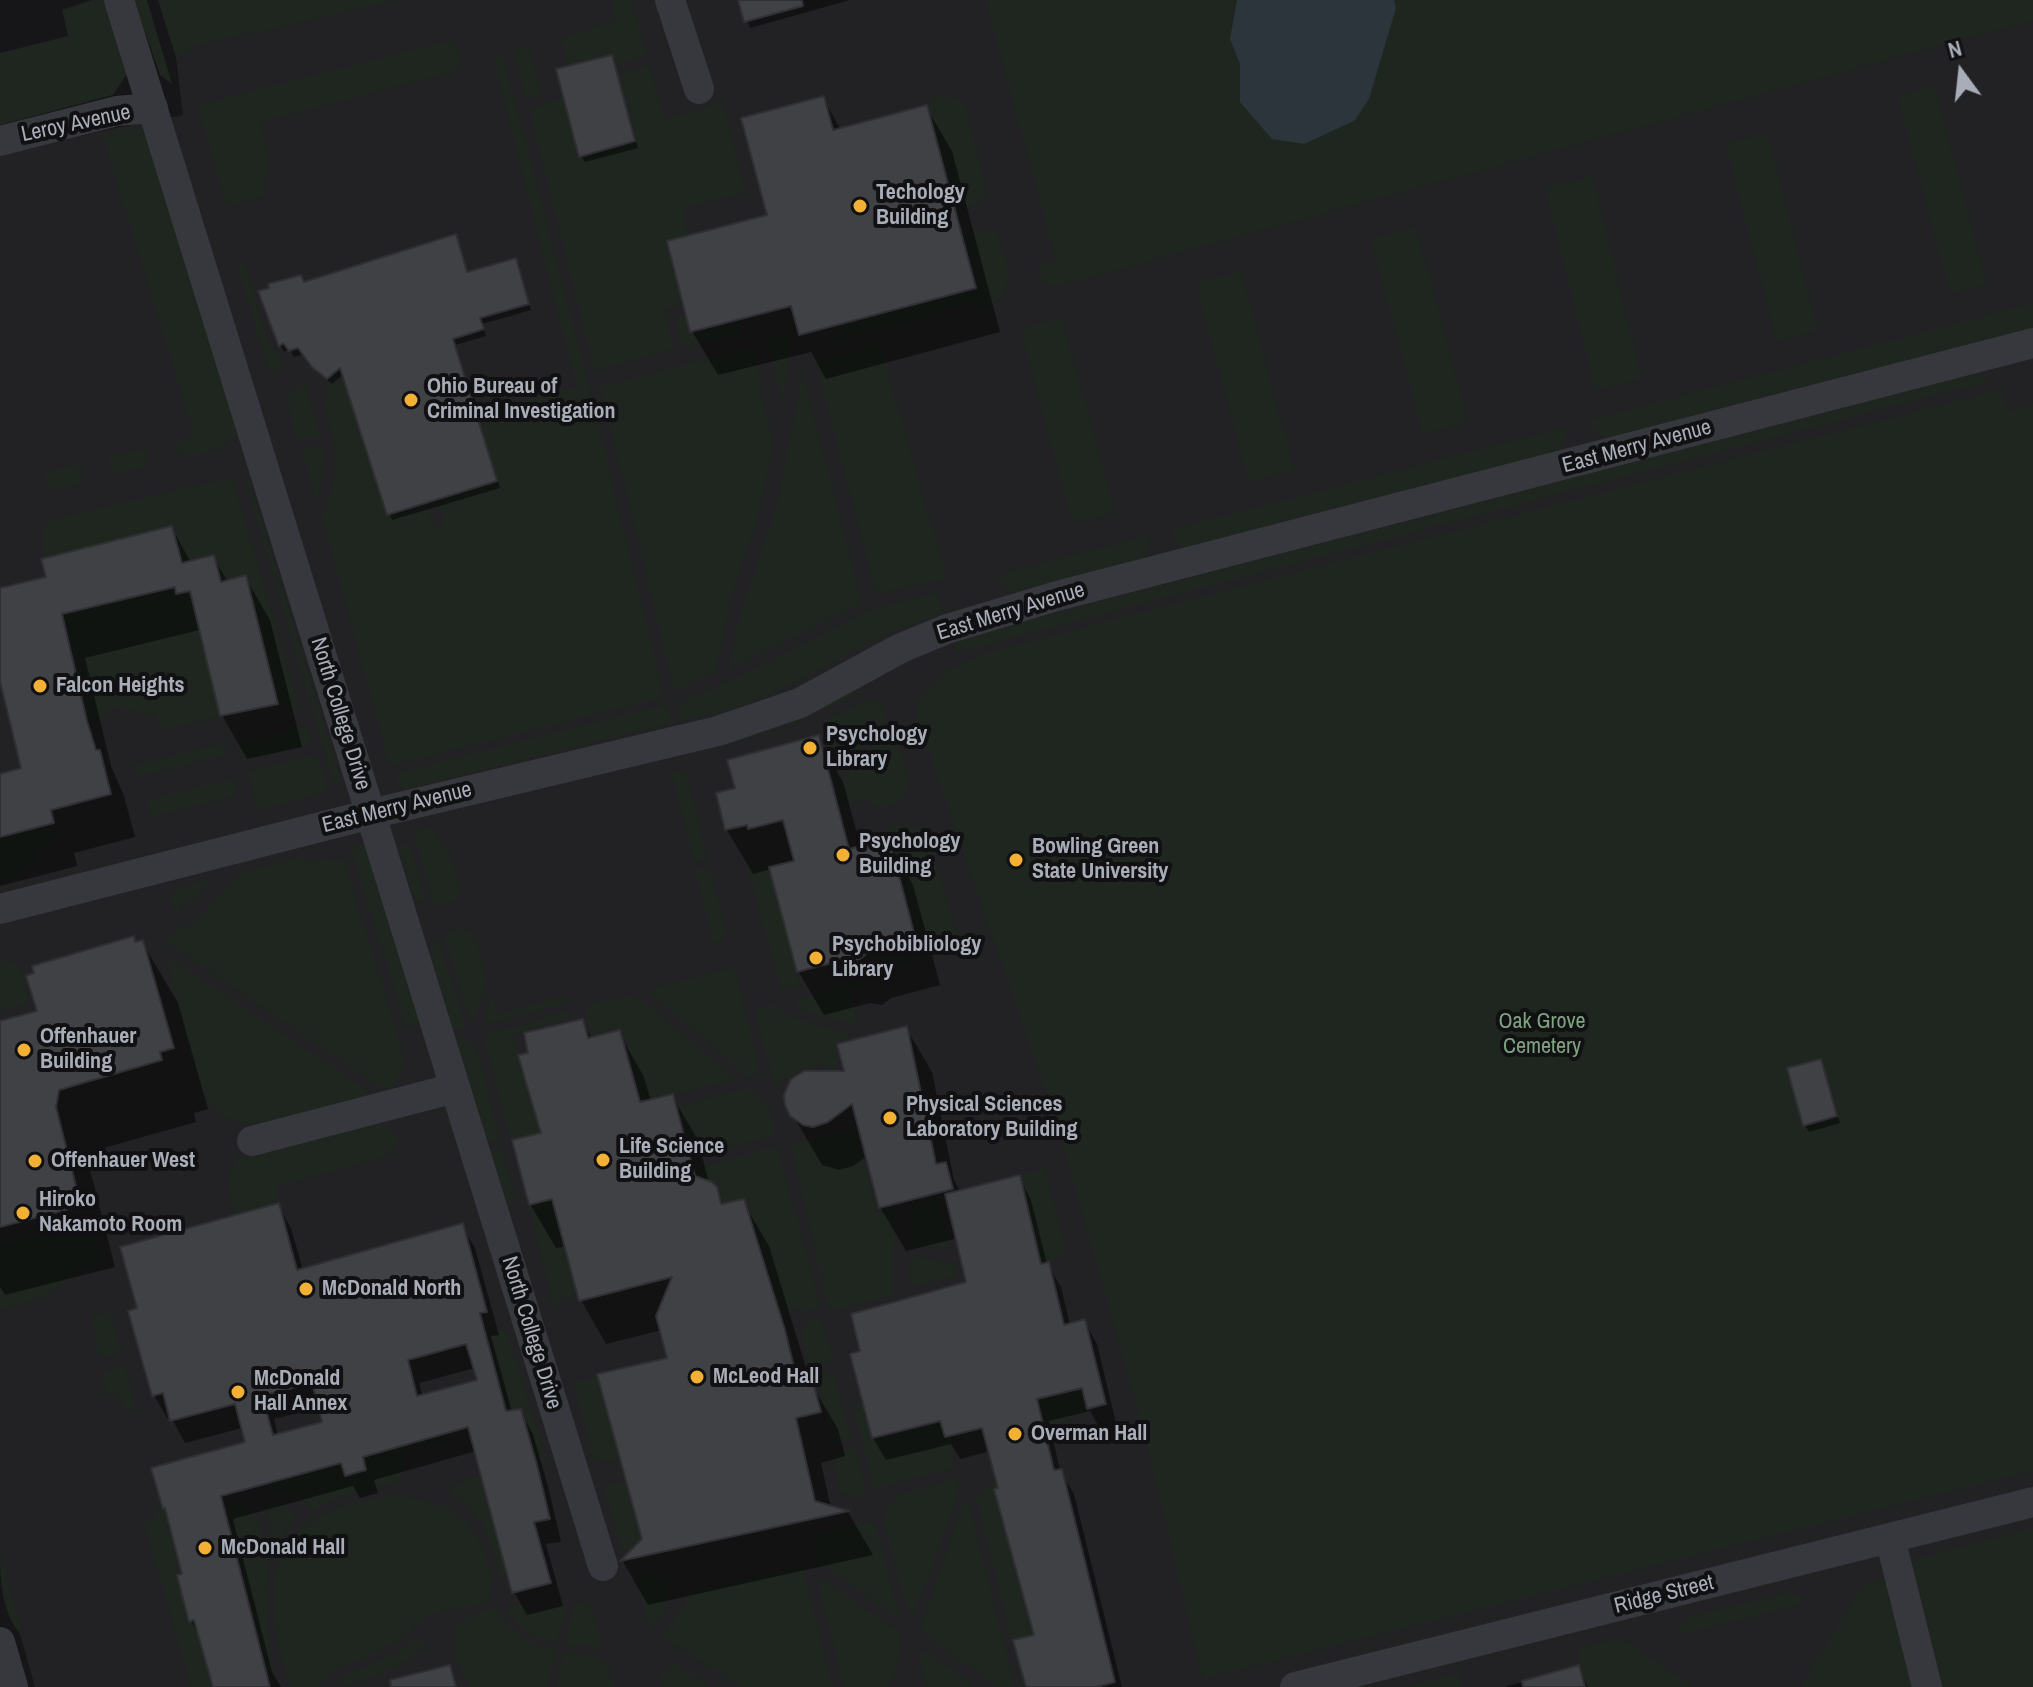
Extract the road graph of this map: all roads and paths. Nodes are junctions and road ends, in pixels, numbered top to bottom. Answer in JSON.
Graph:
{"nodes":[{"id":1,"x":119,"y":0,"type":"edge"},
{"id":2,"x":670,"y":0,"type":"edge"},
{"id":3,"x":699,"y":89,"type":"dead end"},
{"id":4,"x":153,"y":108,"type":"junction"},
{"id":5,"x":0,"y":141,"type":"edge"},
{"id":6,"x":2033,"y":343,"type":"edge"},
{"id":7,"x":371,"y":814,"type":"junction"},
{"id":8,"x":0,"y":909,"type":"edge"},
{"id":9,"x":455,"y":1088,"type":"junction"},
{"id":10,"x":252,"y":1141,"type":"dead end"},
{"id":11,"x":2033,"y":1502,"type":"edge"},
{"id":12,"x":1890,"y":1538,"type":"junction"},
{"id":13,"x":603,"y":1566,"type":"dead end"},
{"id":14,"x":0,"y":1642,"type":"edge"},
{"id":15,"x":13,"y":1687,"type":"edge"},
{"id":16,"x":1295,"y":1687,"type":"edge"},
{"id":17,"x":1927,"y":1687,"type":"edge"}],
"edges":[{"from":1,"to":4,"type":"street","name":"North College Drive"},
{"from":2,"to":3,"type":"street"},
{"from":4,"to":5,"type":"street","name":"Leroy Avenue"},
{"from":4,"to":7,"type":"street","name":"North College Drive"},
{"from":6,"to":7,"type":"street","name":"East Merry Avenue"},
{"from":7,"to":8,"type":"street","name":"East Merry Avenue"},
{"from":7,"to":9,"type":"street","name":"North College Drive"},
{"from":9,"to":10,"type":"street"},
{"from":9,"to":13,"type":"street","name":"North College Drive"},
{"from":11,"to":12,"type":"street","name":"Ridge Street"},
{"from":12,"to":16,"type":"street","name":"Ridge Street"},
{"from":12,"to":17,"type":"street"},
{"from":14,"to":15,"type":"street"}]}
